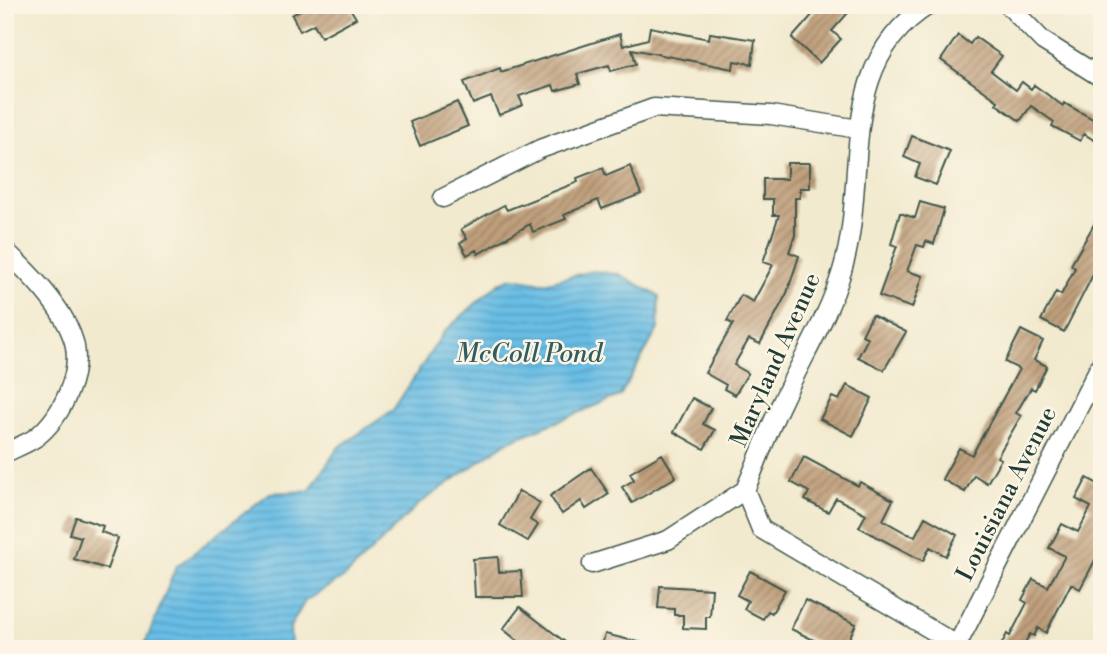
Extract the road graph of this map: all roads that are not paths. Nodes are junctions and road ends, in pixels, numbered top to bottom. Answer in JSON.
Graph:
{"nodes":[{"id":1,"x":929,"y":5,"type":"edge"},
{"id":2,"x":1008,"y":5,"type":"edge"},
{"id":3,"x":1102,"y":78,"type":"edge"},
{"id":4,"x":859,"y":129,"type":"junction"},
{"id":5,"x":443,"y":198,"type":"dead end"},
{"id":6,"x":5,"y":250,"type":"edge"},
{"id":7,"x":1102,"y":362,"type":"edge"},
{"id":8,"x":5,"y":453,"type":"edge"},
{"id":9,"x":746,"y":490,"type":"junction"},
{"id":10,"x":592,"y":564,"type":"dead end"},
{"id":11,"x":956,"y":647,"type":"edge"}],
"edges":[{"from":1,"to":4,"type":"street","name":"Maryland Avenue"},
{"from":2,"to":3,"type":"street"},
{"from":4,"to":5,"type":"street"},
{"from":4,"to":9,"type":"street","name":"Maryland Avenue"},
{"from":6,"to":8,"type":"street"},
{"from":7,"to":11,"type":"street","name":"Louisiana Avenue"},
{"from":9,"to":10,"type":"street"},
{"from":9,"to":11,"type":"street"}]}
